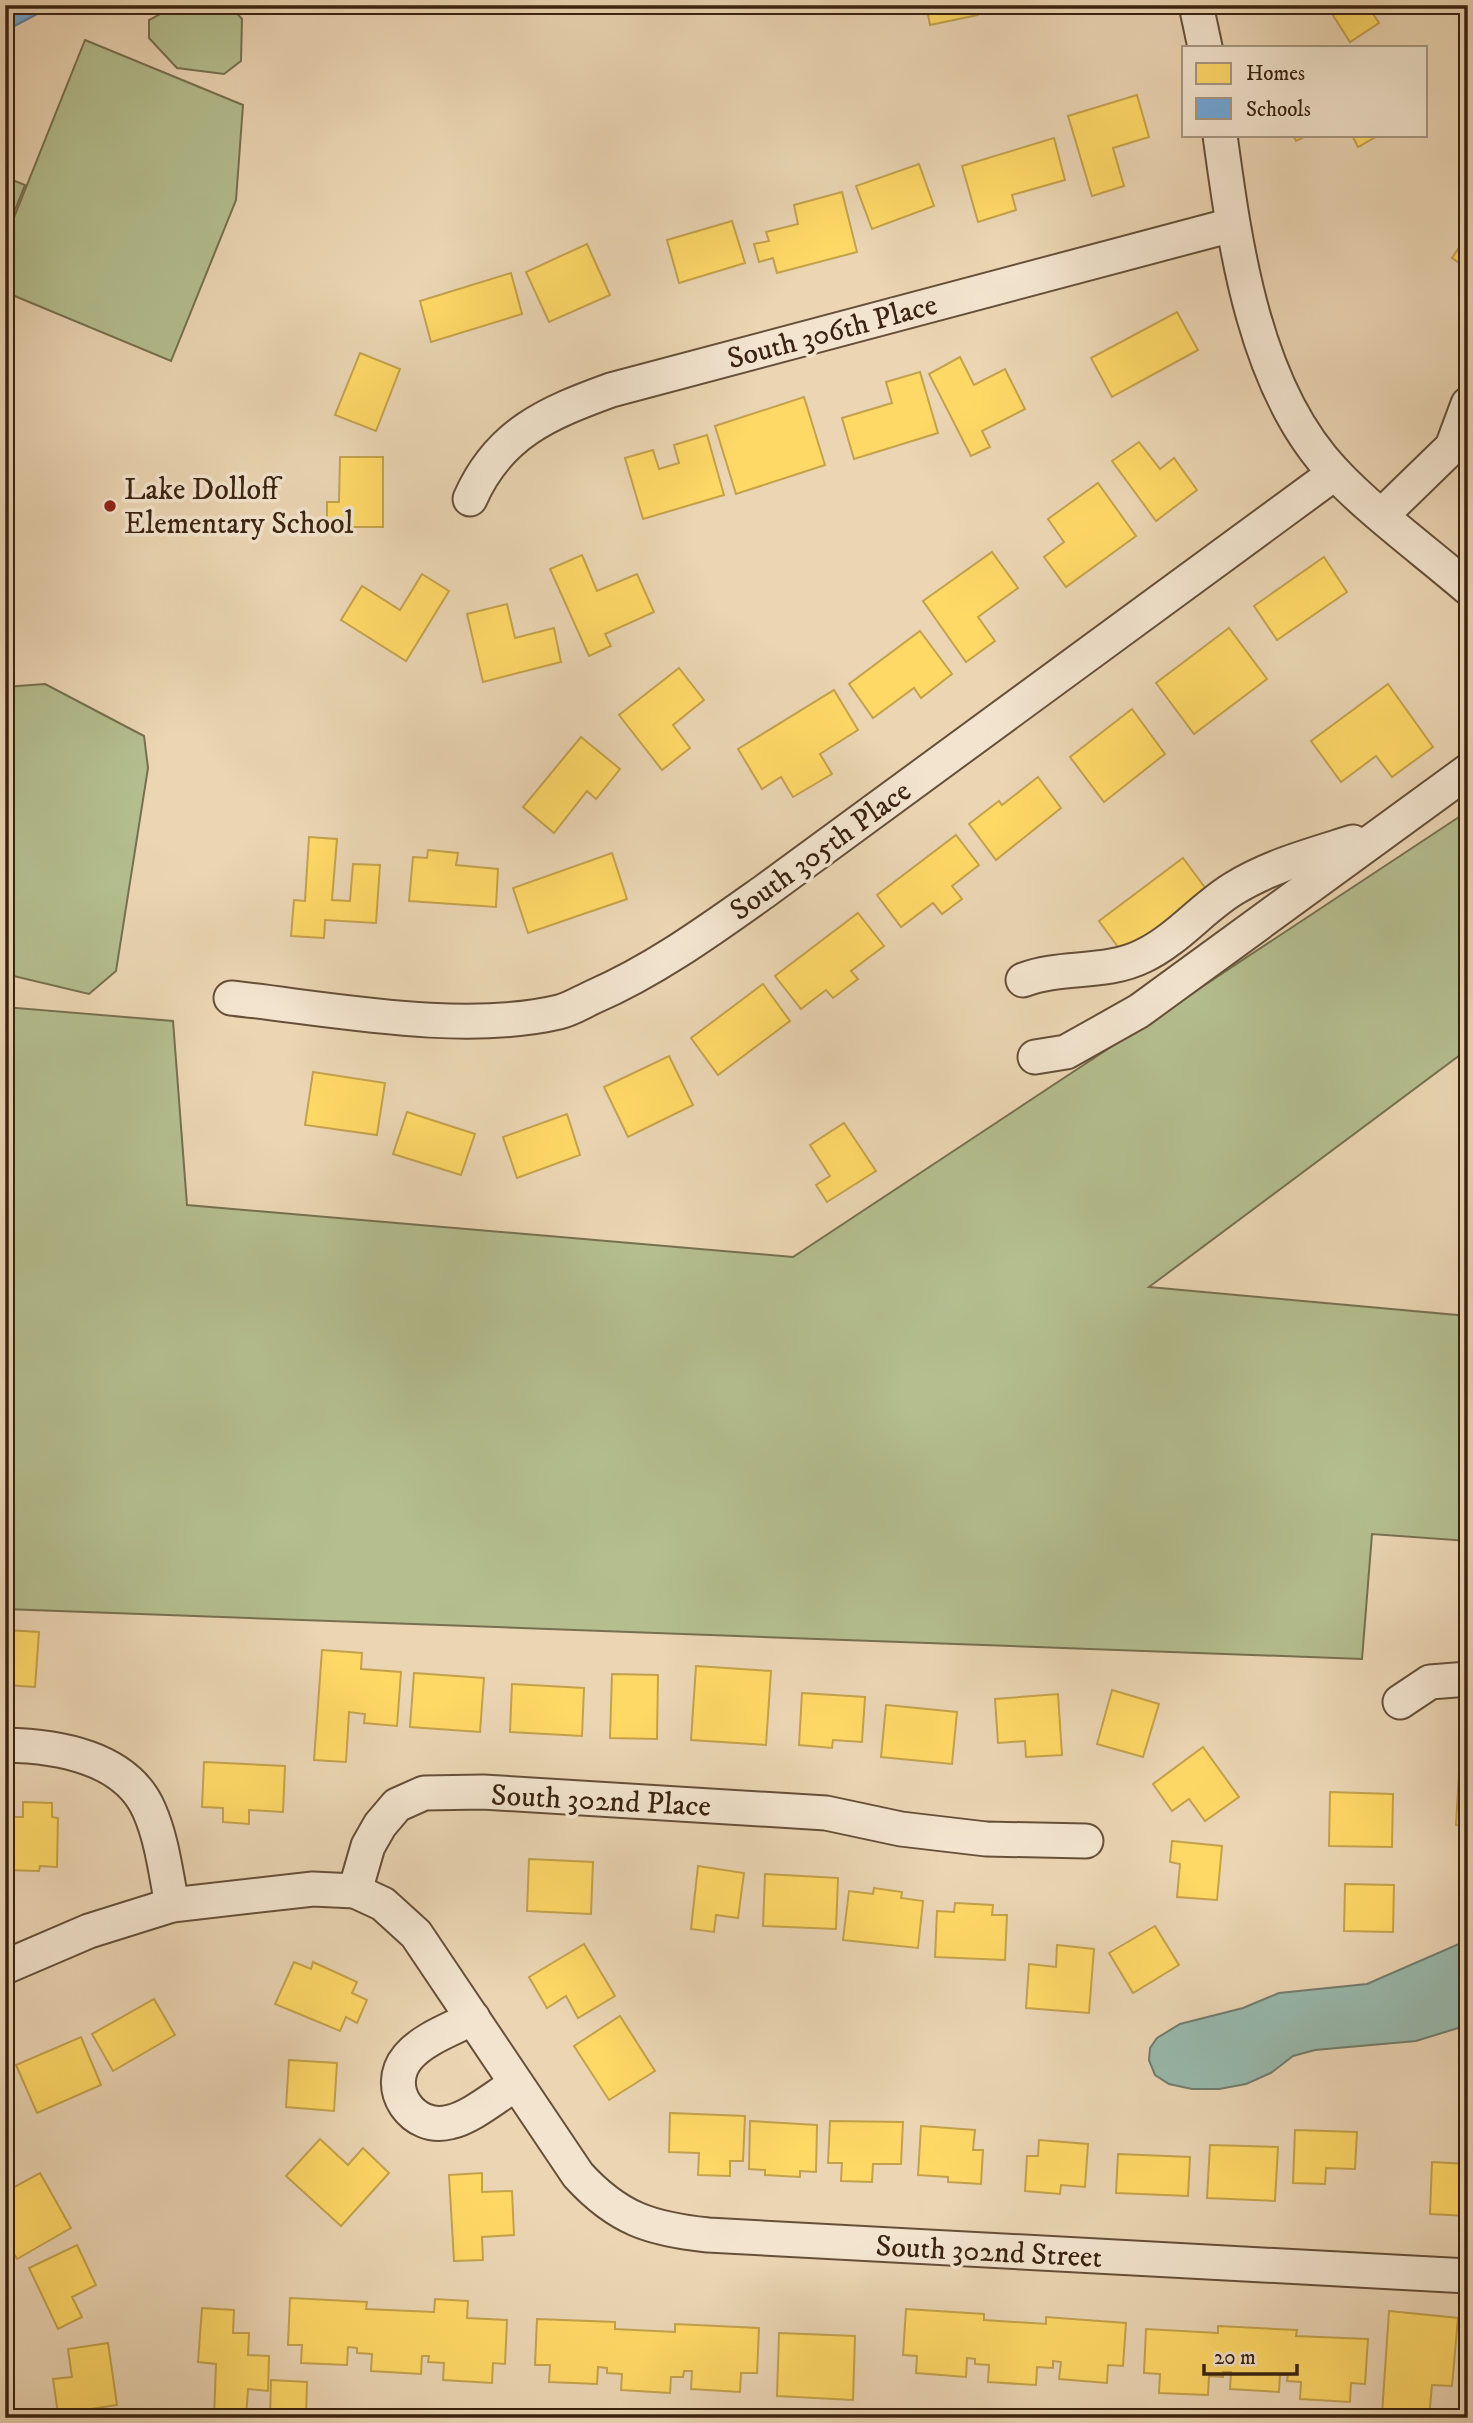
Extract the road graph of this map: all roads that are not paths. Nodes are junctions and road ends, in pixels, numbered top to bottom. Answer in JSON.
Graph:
{"nodes":[{"id":1,"x":1196,"y":5,"type":"edge"},
{"id":2,"x":1205,"y":46,"type":"edge"},
{"id":3,"x":1220,"y":136,"type":"edge"},
{"id":4,"x":1233,"y":225,"type":"junction"},
{"id":5,"x":1468,"y":404,"type":"edge"},
{"id":6,"x":1335,"y":473,"type":"junction"},
{"id":7,"x":470,"y":499,"type":"dead end"},
{"id":8,"x":1383,"y":514,"type":"junction"},
{"id":9,"x":1468,"y":588,"type":"edge"},
{"id":10,"x":1468,"y":771,"type":"edge"},
{"id":11,"x":1385,"y":831,"type":"junction"},
{"id":12,"x":1023,"y":980,"type":"dead end"},
{"id":13,"x":231,"y":998,"type":"dead end"},
{"id":14,"x":1035,"y":1057,"type":"dead end"},
{"id":15,"x":1468,"y":1679,"type":"edge"},
{"id":16,"x":1400,"y":1702,"type":"dead end"},
{"id":17,"x":5,"y":1745,"type":"edge"},
{"id":18,"x":1086,"y":1841,"type":"dead end"},
{"id":19,"x":355,"y":1891,"type":"junction"},
{"id":20,"x":172,"y":1905,"type":"junction"},
{"id":21,"x":5,"y":1966,"type":"edge"},
{"id":22,"x":473,"y":2018,"type":"junction"},
{"id":23,"x":516,"y":2084,"type":"junction"},
{"id":24,"x":1468,"y":2276,"type":"edge"}],
"edges":[{"from":1,"to":2,"type":"street"},
{"from":3,"to":4,"type":"street"},
{"from":4,"to":6,"type":"street"},
{"from":4,"to":7,"type":"street","name":"South 306th Place"},
{"from":5,"to":8,"type":"street"},
{"from":6,"to":8,"type":"street"},
{"from":6,"to":13,"type":"street","name":"South 305th Place"},
{"from":8,"to":9,"type":"street"},
{"from":10,"to":11,"type":"street"},
{"from":11,"to":12,"type":"street"},
{"from":11,"to":14,"type":"street"},
{"from":15,"to":16,"type":"street"},
{"from":17,"to":20,"type":"street"},
{"from":18,"to":19,"type":"street","name":"South 302nd Place"},
{"from":19,"to":20,"type":"street"},
{"from":19,"to":22,"type":"street","name":"South 302nd Street"},
{"from":20,"to":21,"type":"street"},
{"from":22,"to":23,"type":"street","name":"South 302nd Street"},
{"from":22,"to":23,"type":"street"},
{"from":23,"to":24,"type":"street","name":"South 302nd Street"}]}
